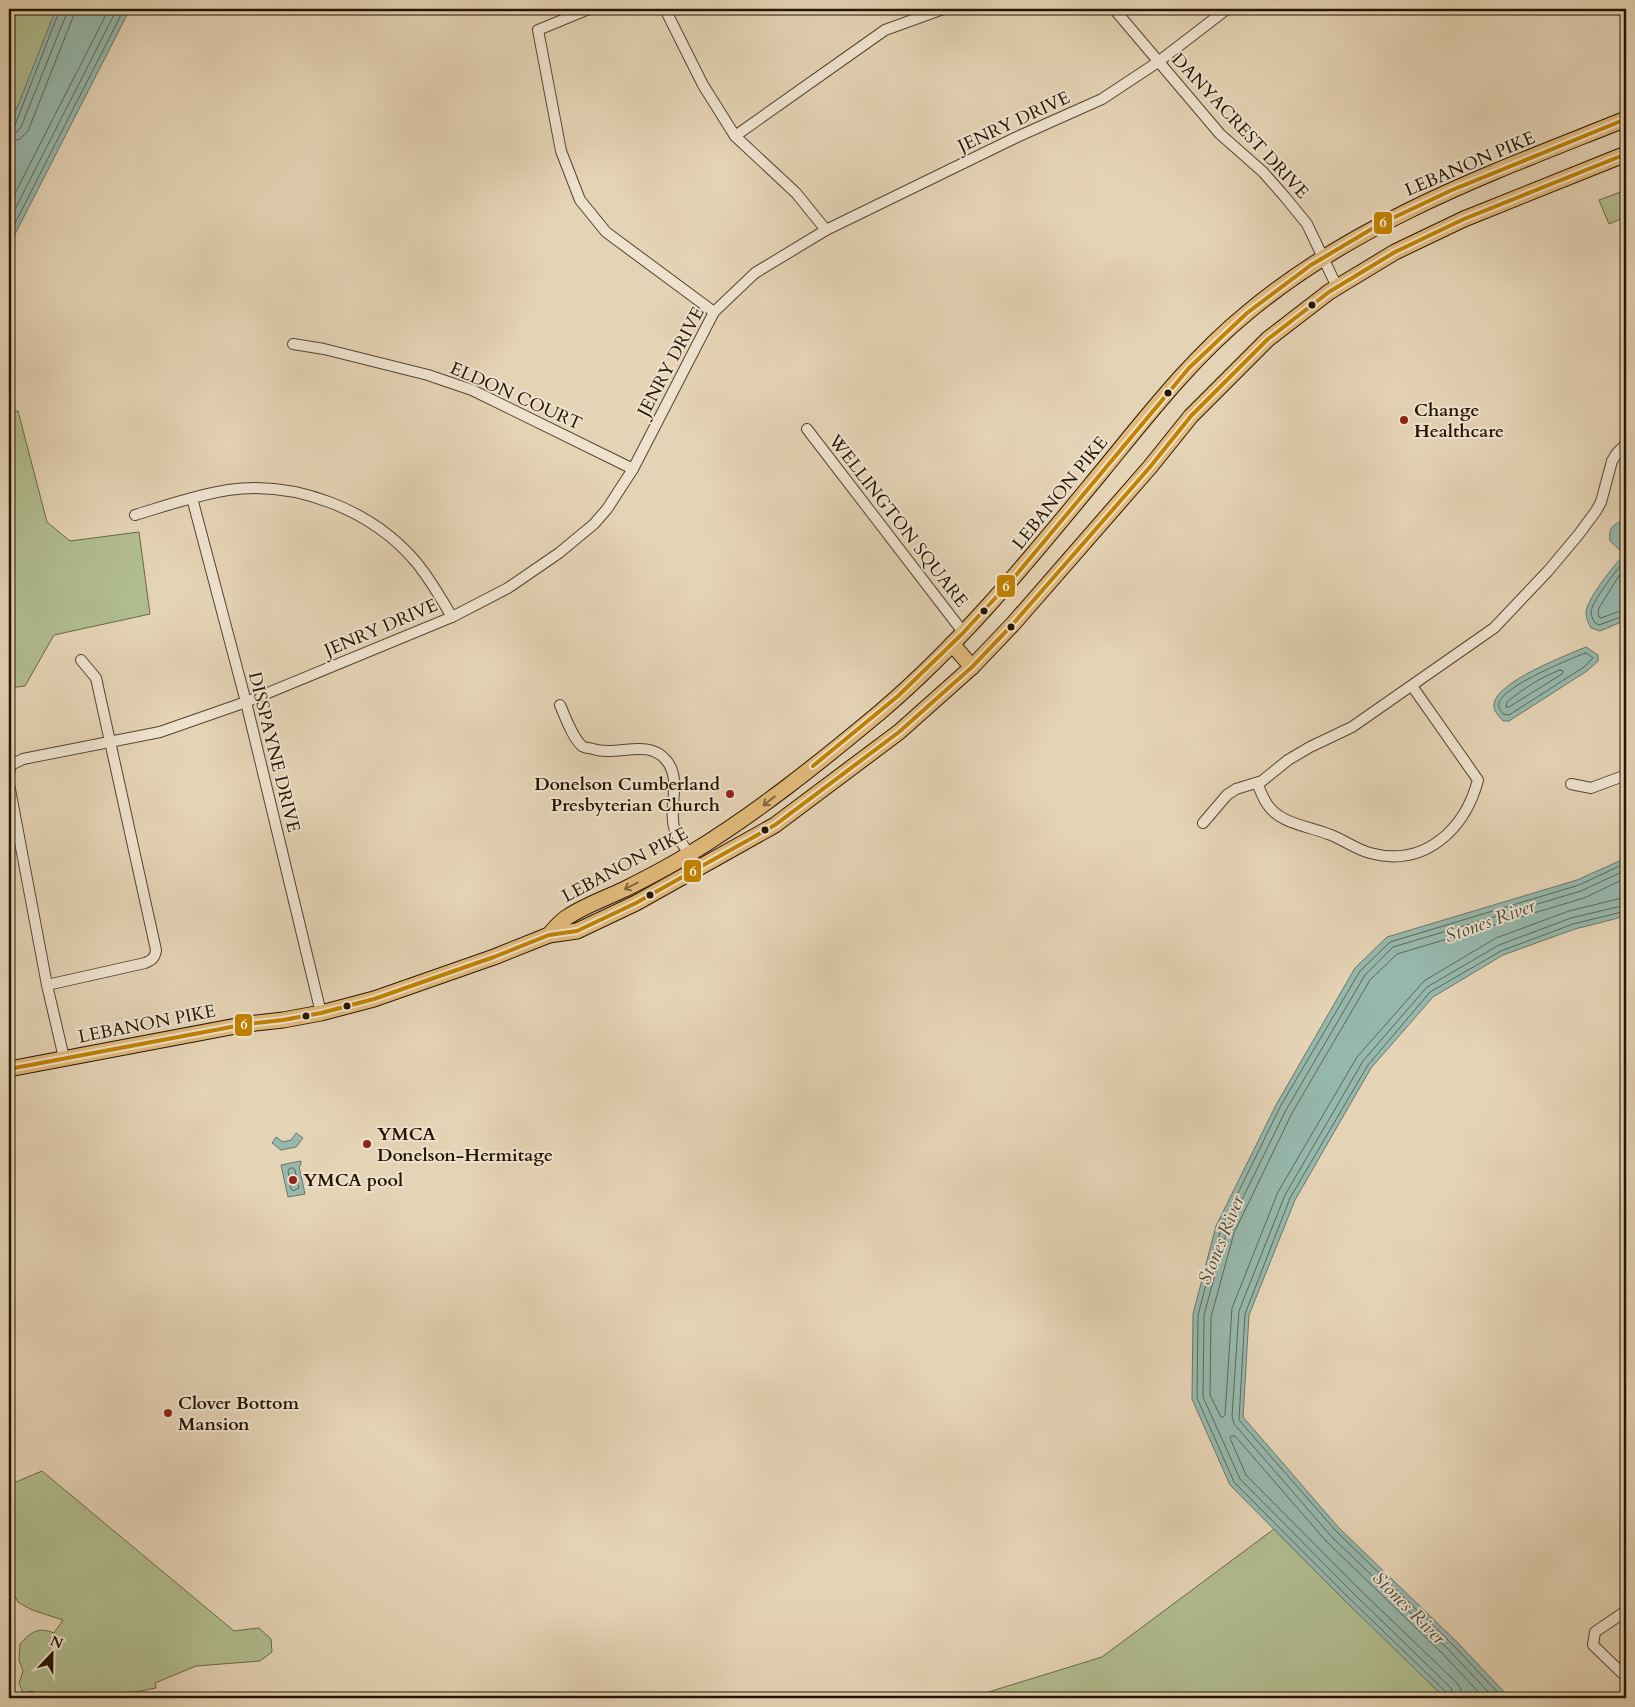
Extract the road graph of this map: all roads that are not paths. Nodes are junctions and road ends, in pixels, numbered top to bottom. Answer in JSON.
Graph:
{"nodes":[{"id":1,"x":589,"y":9,"type":"edge"},
{"id":2,"x":665,"y":9,"type":"edge"},
{"id":3,"x":943,"y":9,"type":"edge"},
{"id":4,"x":1114,"y":9,"type":"edge"},
{"id":5,"x":1227,"y":9,"type":"edge"},
{"id":6,"x":1158,"y":62,"type":"junction"},
{"id":7,"x":1626,"y":119,"type":"edge"},
{"id":8,"x":736,"y":136,"type":"junction"},
{"id":9,"x":1626,"y":154,"type":"edge"},
{"id":10,"x":826,"y":230,"type":"junction"},
{"id":11,"x":1323,"y":258,"type":"junction"},
{"id":12,"x":1337,"y":287,"type":"junction"},
{"id":13,"x":714,"y":312,"type":"junction"},
{"id":14,"x":292,"y":344,"type":"dead end"},
{"id":15,"x":807,"y":429,"type":"dead end"},
{"id":16,"x":1626,"y":444,"type":"edge"},
{"id":17,"x":634,"y":469,"type":"junction"},
{"id":18,"x":192,"y":498,"type":"junction"},
{"id":19,"x":135,"y":515,"type":"dead end"},
{"id":20,"x":452,"y":616,"type":"junction"},
{"id":21,"x":963,"y":632,"type":"junction"},
{"id":22,"x":952,"y":644,"type":"junction"},
{"id":23,"x":80,"y":660,"type":"dead end"},
{"id":24,"x":972,"y":667,"type":"junction"},
{"id":25,"x":1412,"y":686,"type":"junction"},
{"id":26,"x":246,"y":702,"type":"junction"},
{"id":27,"x":560,"y":705,"type":"dead end"},
{"id":28,"x":110,"y":742,"type":"junction"},
{"id":29,"x":9,"y":773,"type":"edge"},
{"id":30,"x":1626,"y":775,"type":"edge"},
{"id":31,"x":1257,"y":783,"type":"junction"},
{"id":32,"x":9,"y":784,"type":"edge"},
{"id":33,"x":1571,"y":784,"type":"dead end"},
{"id":34,"x":788,"y":786,"type":"junction"},
{"id":35,"x":802,"y":805,"type":"junction"},
{"id":36,"x":1203,"y":823,"type":"dead end"},
{"id":37,"x":689,"y":854,"type":"junction"},
{"id":38,"x":549,"y":934,"type":"junction"},
{"id":39,"x":47,"y":985,"type":"junction"},
{"id":40,"x":321,"y":1013,"type":"junction"},
{"id":41,"x":64,"y":1058,"type":"junction"},
{"id":42,"x":9,"y":1069,"type":"edge"},
{"id":43,"x":1626,"y":1611,"type":"edge"},
{"id":44,"x":1626,"y":1677,"type":"edge"}],
"edges":[{"from":1,"to":13,"type":"street"},
{"from":2,"to":8,"type":"street"},
{"from":3,"to":8,"type":"street"},
{"from":4,"to":6,"type":"street","name":"DANYACREST DRIVE"},
{"from":5,"to":6,"type":"street","name":"JENRY DRIVE"},
{"from":6,"to":10,"type":"street","name":"JENRY DRIVE"},
{"from":6,"to":11,"type":"street","name":"DANYACREST DRIVE"},
{"from":7,"to":11,"type":"main road","name":"LEBANON PIKE"},
{"from":8,"to":10,"type":"street"},
{"from":9,"to":12,"type":"main road","name":"LEBANON PIKE"},
{"from":10,"to":13,"type":"street","name":"JENRY DRIVE"},
{"from":11,"to":12,"type":"street","name":"DANYACREST DRIVE"},
{"from":11,"to":21,"type":"main road","name":"LEBANON PIKE"},
{"from":12,"to":24,"type":"main road","name":"LEBANON PIKE"},
{"from":13,"to":17,"type":"street","name":"JENRY DRIVE"},
{"from":14,"to":17,"type":"street","name":"ELDON COURT"},
{"from":15,"to":21,"type":"street","name":"WELLINGTON SQUARE"},
{"from":16,"to":25,"type":"street"},
{"from":17,"to":20,"type":"street","name":"JENRY DRIVE"},
{"from":18,"to":19,"type":"street"},
{"from":18,"to":20,"type":"street"},
{"from":18,"to":26,"type":"street","name":"DISSPAYNE DRIVE"},
{"from":20,"to":26,"type":"street","name":"JENRY DRIVE"},
{"from":21,"to":22,"type":"main road","name":"LEBANON PIKE"},
{"from":22,"to":24,"type":"main road"},
{"from":22,"to":34,"type":"main road","name":"LEBANON PIKE"},
{"from":23,"to":28,"type":"street"},
{"from":24,"to":35,"type":"main road","name":"LEBANON PIKE"},
{"from":25,"to":31,"type":"street"},
{"from":25,"to":31,"type":"street"},
{"from":26,"to":28,"type":"street","name":"JENRY DRIVE"},
{"from":26,"to":40,"type":"street","name":"DISSPAYNE DRIVE"},
{"from":27,"to":37,"type":"street"},
{"from":28,"to":29,"type":"street","name":"JENRY DRIVE"},
{"from":28,"to":39,"type":"street"},
{"from":30,"to":33,"type":"street"},
{"from":31,"to":36,"type":"street"},
{"from":32,"to":39,"type":"street"},
{"from":34,"to":35,"type":"main road"},
{"from":34,"to":37,"type":"main road","name":"LEBANON PIKE","one_way":true},
{"from":35,"to":38,"type":"main road","name":"LEBANON PIKE"},
{"from":37,"to":38,"type":"main road","name":"LEBANON PIKE","one_way":true},
{"from":38,"to":40,"type":"main road","name":"LEBANON PIKE"},
{"from":39,"to":41,"type":"street"},
{"from":40,"to":41,"type":"main road","name":"LEBANON PIKE"},
{"from":41,"to":42,"type":"main road","name":"LEBANON PIKE"},
{"from":43,"to":44,"type":"street"}]}
